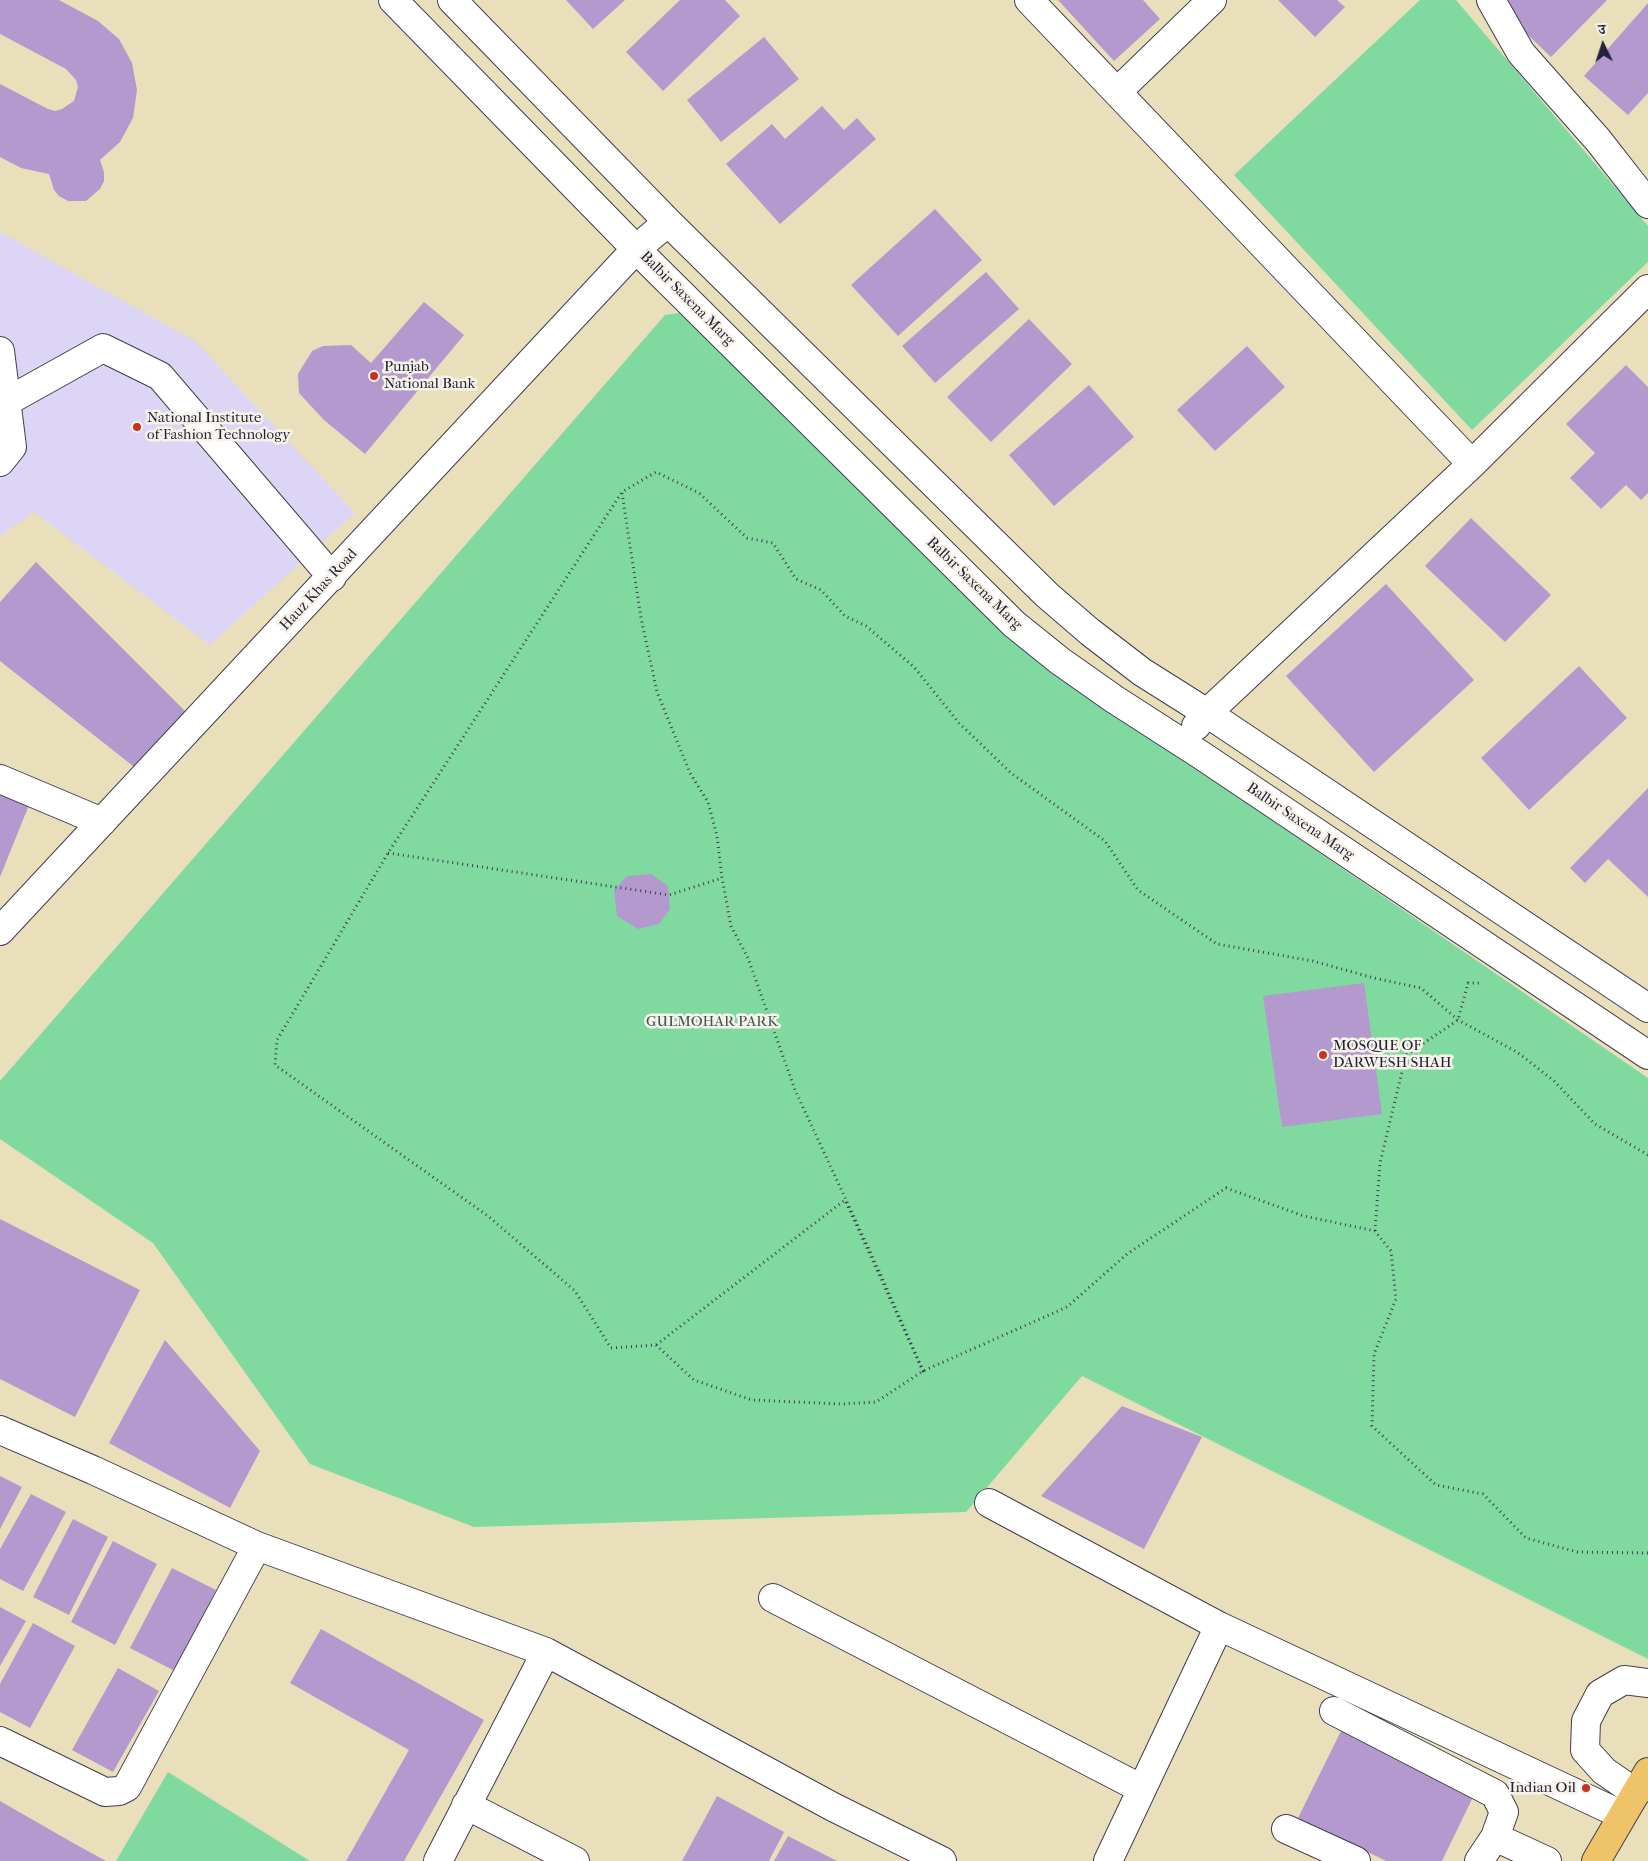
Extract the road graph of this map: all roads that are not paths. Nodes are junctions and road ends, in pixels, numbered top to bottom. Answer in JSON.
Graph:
{"nodes":[{"id":1,"x":393,"y":0,"type":"edge"},
{"id":2,"x":452,"y":0,"type":"edge"},
{"id":3,"x":1029,"y":0,"type":"edge"},
{"id":4,"x":1212,"y":0,"type":"edge"},
{"id":5,"x":1491,"y":0,"type":"edge"},
{"id":6,"x":1117,"y":92,"type":"junction"},
{"id":7,"x":1648,"y":204,"type":"edge"},
{"id":8,"x":668,"y":222,"type":"junction"},
{"id":9,"x":636,"y":248,"type":"junction"},
{"id":10,"x":1648,"y":290,"type":"edge"},
{"id":11,"x":0,"y":351,"type":"edge"},
{"id":12,"x":6,"y":402,"type":"junction"},
{"id":13,"x":0,"y":462,"type":"edge"},
{"id":14,"x":1472,"y":464,"type":"junction"},
{"id":15,"x":332,"y":577,"type":"junction"},
{"id":16,"x":1207,"y":713,"type":"junction"},
{"id":17,"x":1181,"y":742,"type":"junction"},
{"id":18,"x":0,"y":779,"type":"edge"},
{"id":19,"x":102,"y":822,"type":"junction"},
{"id":20,"x":0,"y":931,"type":"edge"},
{"id":21,"x":1648,"y":1008,"type":"edge"},
{"id":22,"x":1648,"y":1055,"type":"edge"},
{"id":23,"x":0,"y":1430,"type":"edge"},
{"id":24,"x":989,"y":1503,"type":"dead end"},
{"id":25,"x":257,"y":1546,"type":"junction"},
{"id":26,"x":773,"y":1598,"type":"dead end"},
{"id":27,"x":1219,"y":1626,"type":"junction"},
{"id":28,"x":546,"y":1652,"type":"junction"},
{"id":29,"x":1648,"y":1684,"type":"edge"},
{"id":30,"x":1334,"y":1711,"type":"dead end"},
{"id":31,"x":0,"y":1741,"type":"edge"},
{"id":32,"x":1142,"y":1789,"type":"junction"},
{"id":33,"x":1635,"y":1794,"type":"edge"},
{"id":34,"x":466,"y":1805,"type":"junction"},
{"id":35,"x":1286,"y":1829,"type":"dead end"},
{"id":36,"x":1495,"y":1837,"type":"junction"},
{"id":37,"x":438,"y":1861,"type":"edge"},
{"id":38,"x":575,"y":1861,"type":"edge"},
{"id":39,"x":942,"y":1861,"type":"edge"},
{"id":40,"x":1108,"y":1861,"type":"edge"},
{"id":41,"x":1356,"y":1861,"type":"edge"},
{"id":42,"x":1479,"y":1861,"type":"edge"},
{"id":43,"x":1547,"y":1861,"type":"edge"},
{"id":44,"x":1596,"y":1861,"type":"edge"}],
"edges":[{"from":1,"to":9,"type":"street","name":"Balbir Saxena Marg"},
{"from":2,"to":8,"type":"street"},
{"from":3,"to":6,"type":"street"},
{"from":4,"to":6,"type":"street"},
{"from":5,"to":7,"type":"street"},
{"from":6,"to":14,"type":"street"},
{"from":8,"to":9,"type":"street","name":"Hauz Khas Road"},
{"from":8,"to":16,"type":"street"},
{"from":9,"to":15,"type":"street","name":"Hauz Khas Road"},
{"from":9,"to":17,"type":"street","name":"Balbir Saxena Marg"},
{"from":10,"to":14,"type":"street"},
{"from":11,"to":12,"type":"street"},
{"from":12,"to":13,"type":"street"},
{"from":12,"to":15,"type":"street"},
{"from":14,"to":16,"type":"street"},
{"from":15,"to":19,"type":"street","name":"Hauz Khas Road"},
{"from":16,"to":17,"type":"street"},
{"from":16,"to":21,"type":"street"},
{"from":17,"to":22,"type":"street","name":"Balbir Saxena Marg"},
{"from":18,"to":19,"type":"street"},
{"from":19,"to":20,"type":"street","name":"Hauz Khas Road"},
{"from":23,"to":25,"type":"street"},
{"from":24,"to":27,"type":"street"},
{"from":25,"to":28,"type":"street"},
{"from":25,"to":31,"type":"street"},
{"from":26,"to":32,"type":"street"},
{"from":27,"to":32,"type":"street"},
{"from":27,"to":33,"type":"street"},
{"from":28,"to":34,"type":"street"},
{"from":28,"to":39,"type":"street"},
{"from":29,"to":33,"type":"street"},
{"from":30,"to":36,"type":"street"},
{"from":32,"to":40,"type":"street"},
{"from":33,"to":44,"type":"main road"},
{"from":34,"to":37,"type":"street"},
{"from":34,"to":38,"type":"street"},
{"from":35,"to":41,"type":"street"},
{"from":36,"to":42,"type":"street"},
{"from":36,"to":43,"type":"street"}]}
